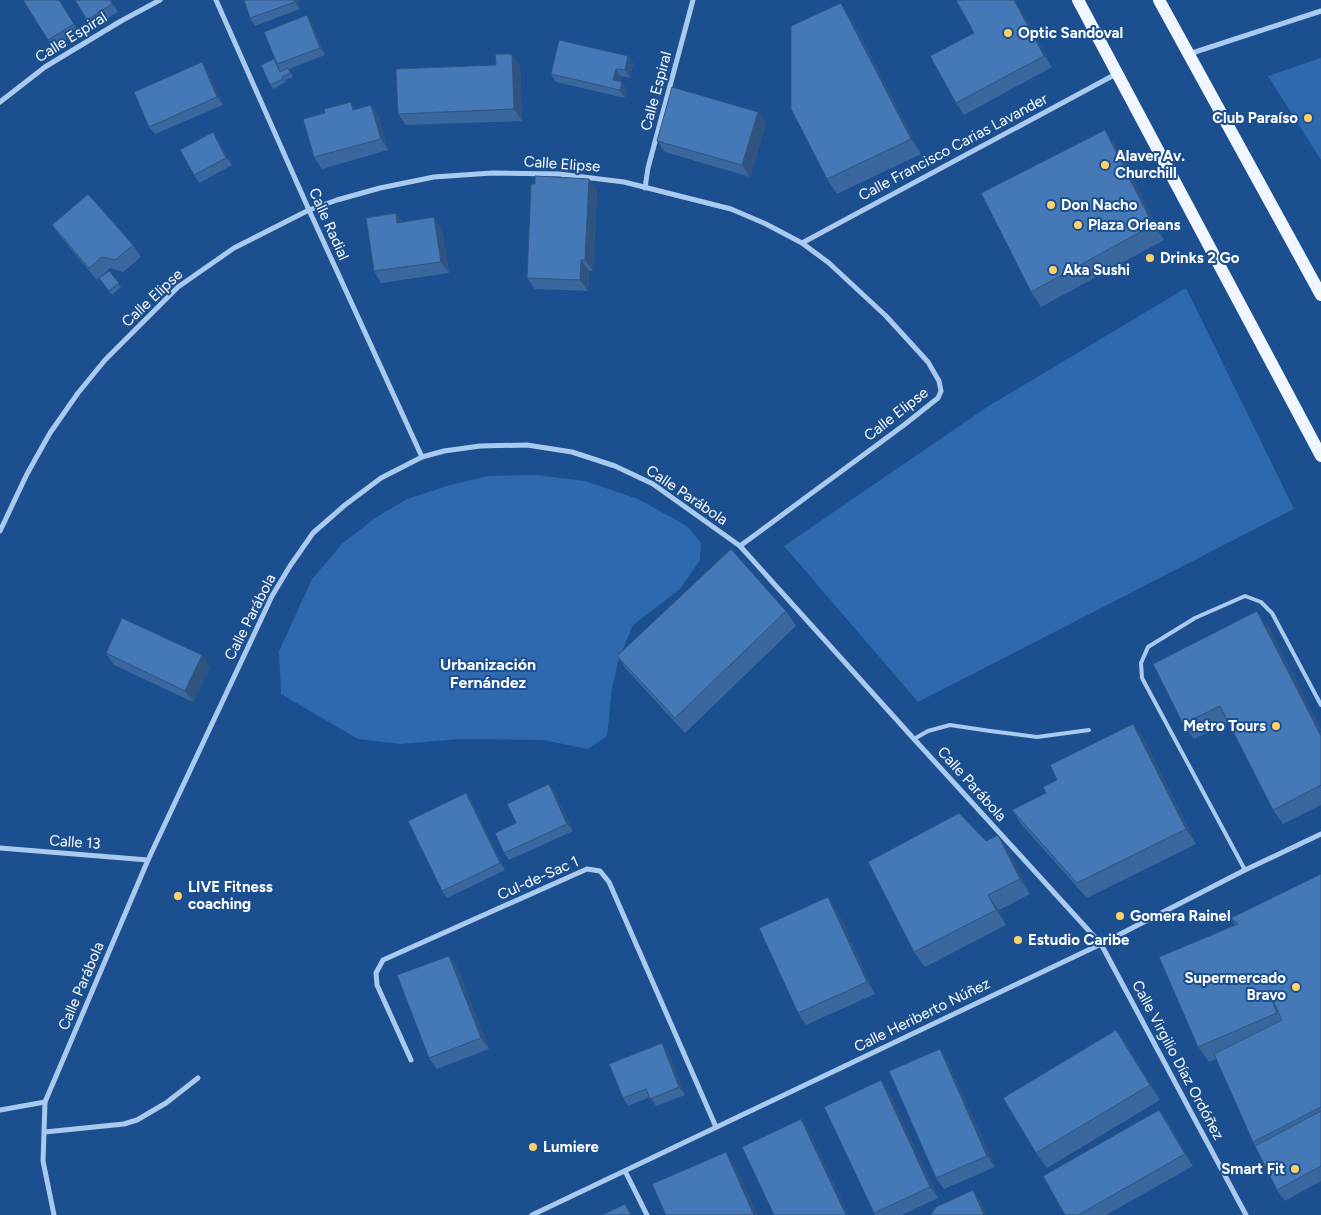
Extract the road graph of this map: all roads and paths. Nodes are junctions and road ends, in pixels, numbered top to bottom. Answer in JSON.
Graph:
{"nodes":[{"id":1,"x":160,"y":0,"type":"edge"},
{"id":2,"x":216,"y":0,"type":"edge"},
{"id":3,"x":692,"y":0,"type":"edge"},
{"id":4,"x":1078,"y":0,"type":"edge"},
{"id":5,"x":1159,"y":0,"type":"edge"},
{"id":6,"x":1321,"y":11,"type":"edge"},
{"id":7,"x":1189,"y":54,"type":"junction"},
{"id":8,"x":1117,"y":73,"type":"junction"},
{"id":9,"x":0,"y":102,"type":"edge"},
{"id":10,"x":645,"y":188,"type":"junction"},
{"id":11,"x":309,"y":210,"type":"junction"},
{"id":12,"x":802,"y":243,"type":"junction"},
{"id":13,"x":1321,"y":295,"type":"edge"},
{"id":14,"x":1321,"y":456,"type":"edge"},
{"id":15,"x":422,"y":458,"type":"junction"},
{"id":16,"x":0,"y":531,"type":"edge"},
{"id":17,"x":740,"y":546,"type":"junction"},
{"id":18,"x":1321,"y":704,"type":"edge"},
{"id":19,"x":1089,"y":730,"type":"dead end"},
{"id":20,"x":914,"y":739,"type":"junction"},
{"id":21,"x":1321,"y":834,"type":"edge"},
{"id":22,"x":0,"y":848,"type":"edge"},
{"id":23,"x":148,"y":860,"type":"junction"},
{"id":24,"x":1245,"y":870,"type":"junction"},
{"id":25,"x":1101,"y":944,"type":"junction"},
{"id":26,"x":411,"y":1060,"type":"dead end"},
{"id":27,"x":198,"y":1078,"type":"dead end"},
{"id":28,"x":45,"y":1102,"type":"junction"},
{"id":29,"x":0,"y":1110,"type":"edge"},
{"id":30,"x":716,"y":1127,"type":"junction"},
{"id":31,"x":45,"y":1132,"type":"junction"},
{"id":32,"x":624,"y":1171,"type":"junction"},
{"id":33,"x":54,"y":1215,"type":"edge"},
{"id":34,"x":532,"y":1215,"type":"edge"},
{"id":35,"x":647,"y":1215,"type":"edge"},
{"id":36,"x":1246,"y":1215,"type":"edge"}],
"edges":[{"from":1,"to":9,"type":"street","name":"Calle Espiral"},
{"from":2,"to":11,"type":"street","name":"Calle Radial"},
{"from":3,"to":10,"type":"street","name":"Calle Espiral"},
{"from":4,"to":8,"type":"main road"},
{"from":5,"to":7,"type":"main road"},
{"from":6,"to":7,"type":"street"},
{"from":7,"to":13,"type":"main road"},
{"from":8,"to":12,"type":"street","name":"Calle Francisco Carias Lavander"},
{"from":8,"to":14,"type":"main road"},
{"from":10,"to":11,"type":"street","name":"Calle Elipse"},
{"from":10,"to":12,"type":"street","name":"Calle Elipse"},
{"from":11,"to":15,"type":"street","name":"Calle Radial"},
{"from":11,"to":16,"type":"street","name":"Calle Elipse"},
{"from":12,"to":17,"type":"street","name":"Calle Elipse"},
{"from":15,"to":17,"type":"street","name":"Calle Parábola"},
{"from":15,"to":23,"type":"street","name":"Calle Parábola"},
{"from":17,"to":20,"type":"street","name":"Calle Parábola"},
{"from":18,"to":24,"type":"lane"},
{"from":19,"to":20,"type":"lane"},
{"from":20,"to":25,"type":"street","name":"Calle Parábola"},
{"from":21,"to":24,"type":"street","name":"Calle Heriberto Núñez"},
{"from":22,"to":23,"type":"street","name":"Calle 13"},
{"from":23,"to":28,"type":"street","name":"Calle Parábola"},
{"from":24,"to":25,"type":"street","name":"Calle Heriberto Núñez"},
{"from":25,"to":30,"type":"street","name":"Calle Heriberto Núñez"},
{"from":25,"to":36,"type":"street","name":"Calle Virgilio Díaz Ordóñez"},
{"from":26,"to":30,"type":"street","name":"Cul-de-Sac 1"},
{"from":27,"to":31,"type":"street"},
{"from":28,"to":29,"type":"street"},
{"from":28,"to":31,"type":"street","name":"Calle Parábola"},
{"from":30,"to":32,"type":"street","name":"Calle Heriberto Núñez"},
{"from":31,"to":33,"type":"street","name":"Calle Parábola"},
{"from":32,"to":34,"type":"street","name":"Calle Heriberto Núñez"},
{"from":32,"to":35,"type":"street"}]}
